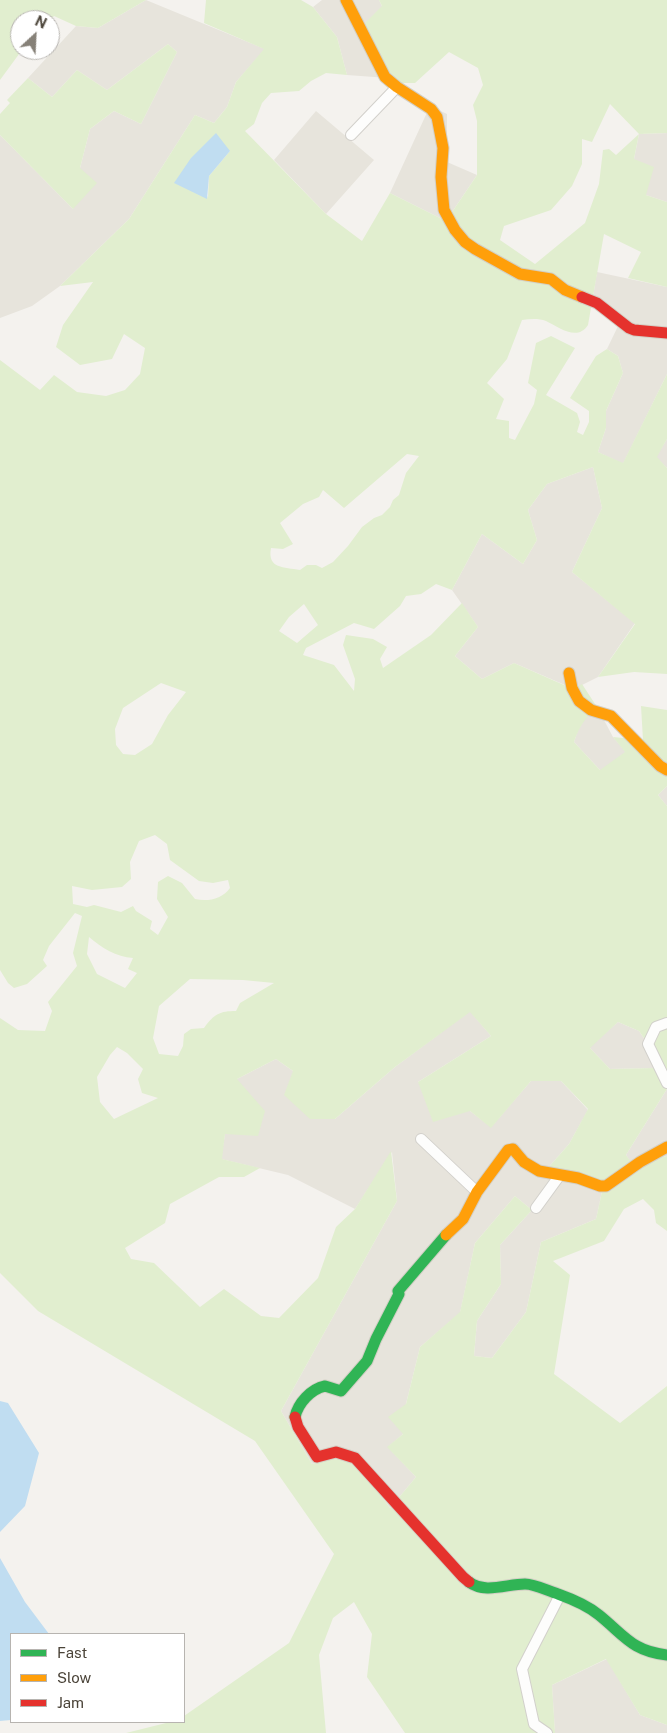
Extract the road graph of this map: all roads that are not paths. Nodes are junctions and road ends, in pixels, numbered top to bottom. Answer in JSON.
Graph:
{"nodes":[{"id":1,"x":346,"y":0,"type":"edge"},
{"id":2,"x":397,"y":87,"type":"junction"},
{"id":3,"x":351,"y":135,"type":"dead end"},
{"id":4,"x":667,"y":333,"type":"edge"},
{"id":5,"x":569,"y":673,"type":"dead end"},
{"id":6,"x":667,"y":770,"type":"edge"},
{"id":7,"x":667,"y":1023,"type":"edge"},
{"id":8,"x":667,"y":1083,"type":"edge"},
{"id":9,"x":421,"y":1139,"type":"dead end"},
{"id":10,"x":667,"y":1147,"type":"edge"},
{"id":11,"x":560,"y":1176,"type":"junction"},
{"id":12,"x":477,"y":1192,"type":"junction"},
{"id":13,"x":536,"y":1208,"type":"dead end"},
{"id":14,"x":560,"y":1595,"type":"junction"},
{"id":15,"x":667,"y":1655,"type":"edge"},
{"id":16,"x":547,"y":1733,"type":"edge"}],
"edges":[{"from":1,"to":2,"type":"street"},
{"from":2,"to":3,"type":"street"},
{"from":2,"to":4,"type":"street"},
{"from":5,"to":6,"type":"street"},
{"from":7,"to":8,"type":"street"},
{"from":9,"to":12,"type":"street"},
{"from":10,"to":11,"type":"street"},
{"from":11,"to":12,"type":"street"},
{"from":11,"to":13,"type":"street"},
{"from":12,"to":14,"type":"street"},
{"from":14,"to":15,"type":"street"},
{"from":14,"to":16,"type":"street"}]}
